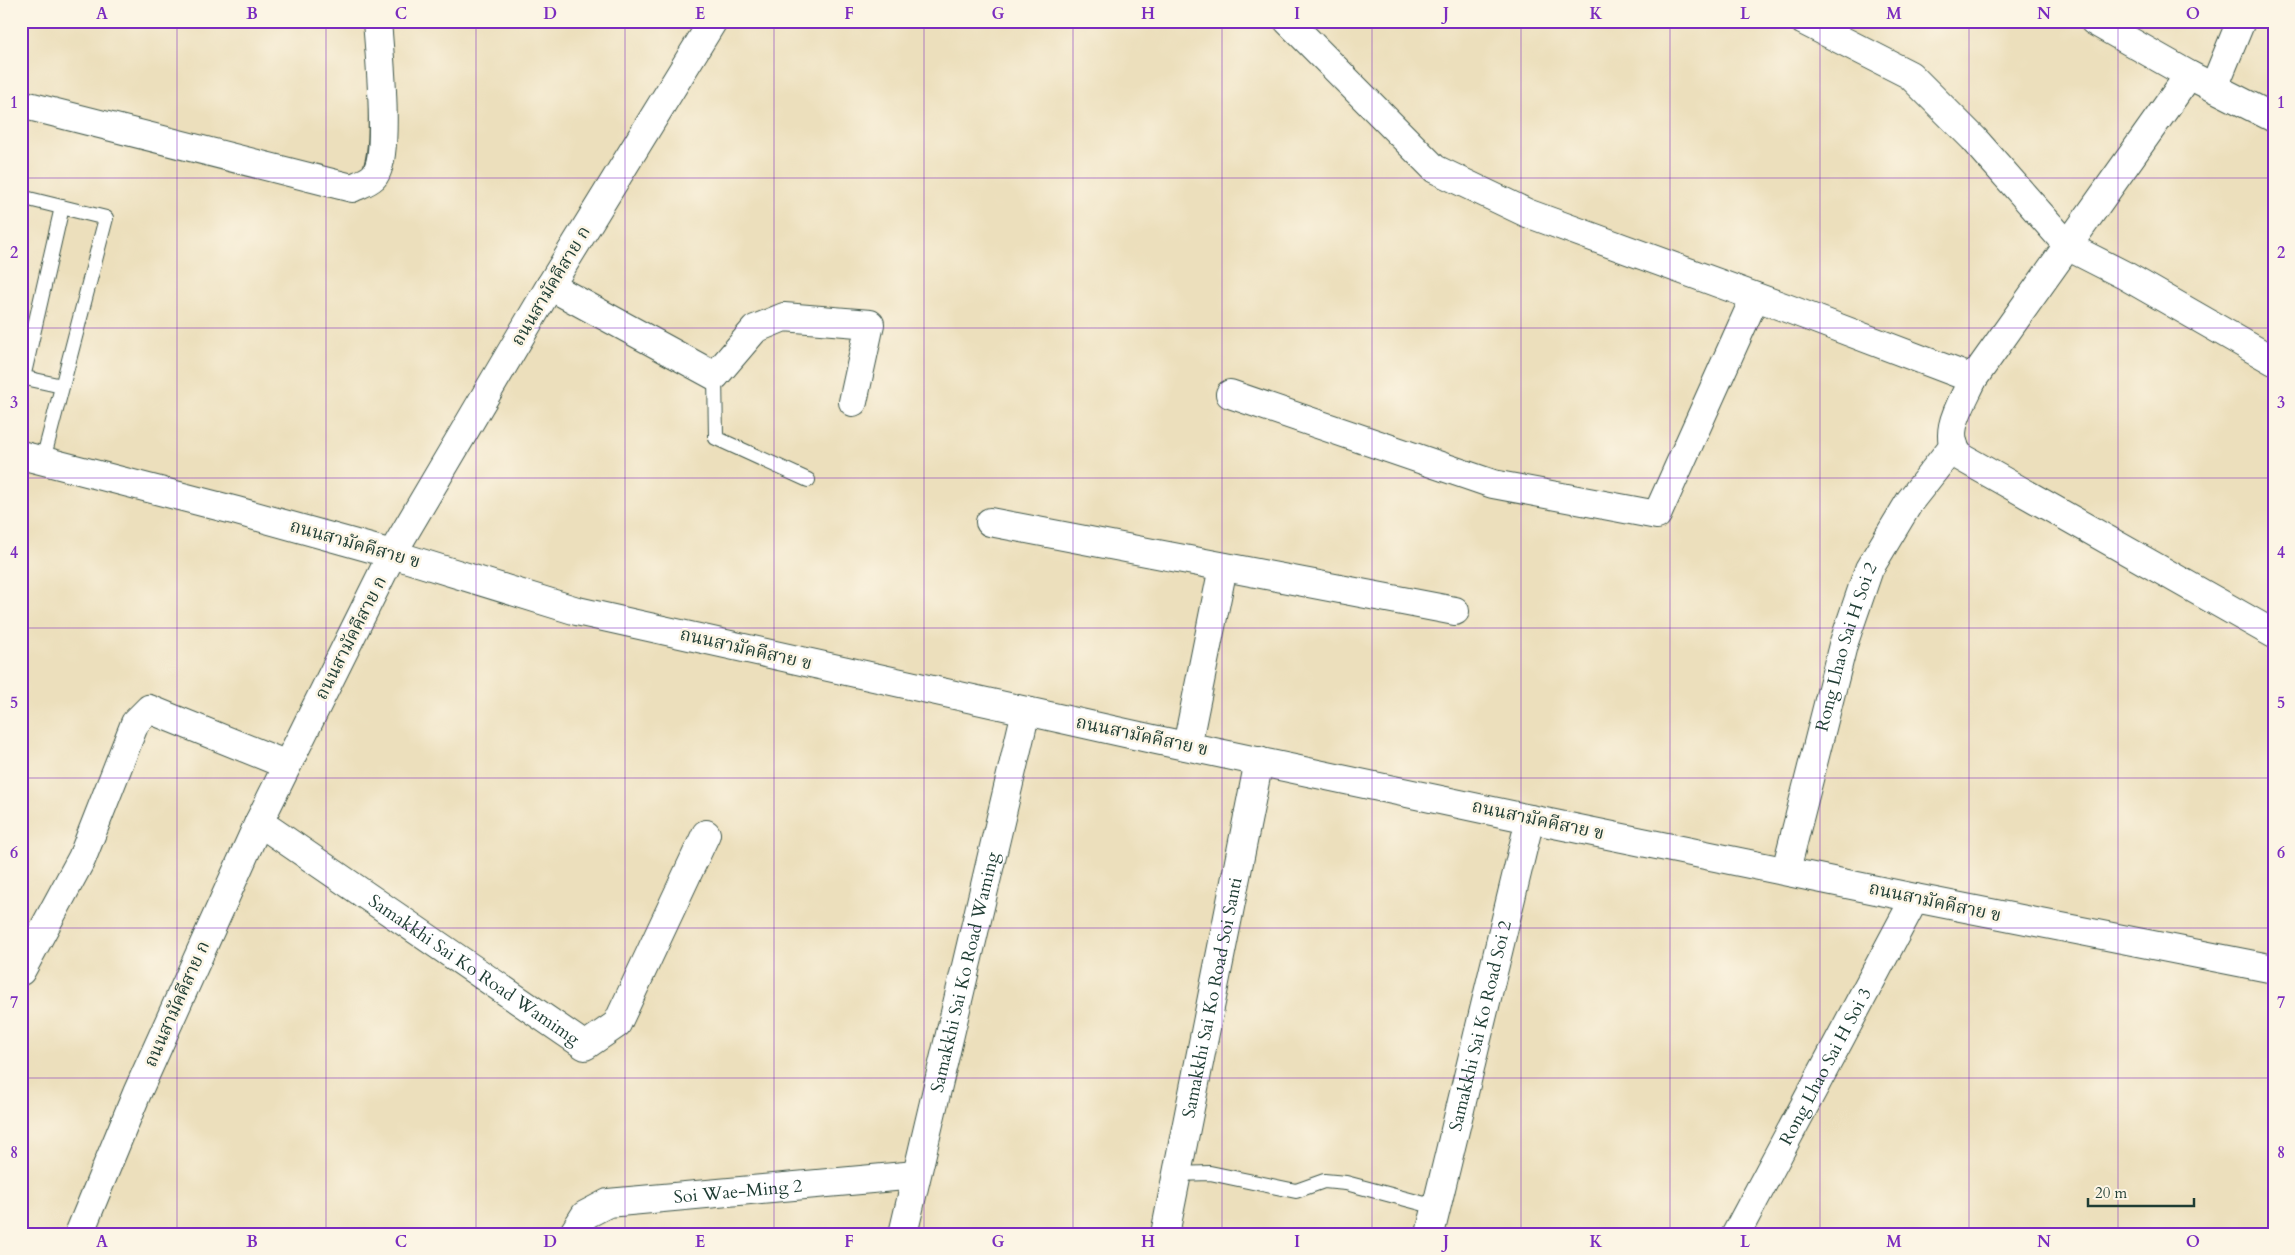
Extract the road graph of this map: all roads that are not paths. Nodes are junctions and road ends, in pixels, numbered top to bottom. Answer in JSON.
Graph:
{"nodes":[{"id":1,"x":377,"y":21,"type":"edge"},
{"id":2,"x":713,"y":21,"type":"edge"},
{"id":3,"x":1288,"y":21,"type":"edge"},
{"id":4,"x":1804,"y":21,"type":"edge"},
{"id":5,"x":2094,"y":21,"type":"edge"},
{"id":6,"x":2241,"y":21,"type":"edge"},
{"id":7,"x":2189,"y":76,"type":"junction"},
{"id":8,"x":2214,"y":87,"type":"junction"},
{"id":9,"x":21,"y":104,"type":"edge"},
{"id":10,"x":2274,"y":118,"type":"edge"},
{"id":11,"x":21,"y":197,"type":"edge"},
{"id":12,"x":62,"y":207,"type":"junction"},
{"id":13,"x":2069,"y":247,"type":"junction"},
{"id":14,"x":550,"y":286,"type":"junction"},
{"id":15,"x":1756,"y":297,"type":"junction"},
{"id":16,"x":2274,"y":361,"type":"edge"},
{"id":17,"x":715,"y":376,"type":"junction"},
{"id":18,"x":22,"y":377,"type":"edge"},
{"id":19,"x":1973,"y":379,"type":"junction"},
{"id":20,"x":62,"y":386,"type":"junction"},
{"id":21,"x":1230,"y":394,"type":"dead end"},
{"id":22,"x":853,"y":402,"type":"dead end"},
{"id":23,"x":1954,"y":444,"type":"junction"},
{"id":24,"x":32,"y":458,"type":"edge"},
{"id":25,"x":808,"y":480,"type":"dead end"},
{"id":26,"x":990,"y":522,"type":"dead end"},
{"id":27,"x":392,"y":554,"type":"junction"},
{"id":28,"x":1223,"y":567,"type":"junction"},
{"id":29,"x":1455,"y":611,"type":"dead end"},
{"id":30,"x":2274,"y":634,"type":"edge"},
{"id":31,"x":1026,"y":711,"type":"junction"},
{"id":32,"x":1187,"y":746,"type":"junction"},
{"id":33,"x":1259,"y":761,"type":"junction"},
{"id":34,"x":287,"y":765,"type":"junction"},
{"id":35,"x":1530,"y":819,"type":"junction"},
{"id":36,"x":259,"y":822,"type":"junction"},
{"id":37,"x":706,"y":834,"type":"dead end"},
{"id":38,"x":1786,"y":870,"type":"junction"},
{"id":39,"x":1915,"y":898,"type":"junction"},
{"id":40,"x":2274,"y":969,"type":"edge"},
{"id":41,"x":21,"y":971,"type":"edge"},
{"id":42,"x":916,"y":1174,"type":"junction"},
{"id":43,"x":1177,"y":1174,"type":"junction"},
{"id":44,"x":1436,"y":1207,"type":"junction"},
{"id":45,"x":79,"y":1234,"type":"edge"},
{"id":46,"x":573,"y":1234,"type":"edge"},
{"id":47,"x":904,"y":1234,"type":"edge"},
{"id":48,"x":1165,"y":1234,"type":"edge"},
{"id":49,"x":1430,"y":1234,"type":"edge"},
{"id":50,"x":1736,"y":1234,"type":"edge"}],
"edges":[{"from":1,"to":9,"type":"street"},
{"from":2,"to":14,"type":"street","name":"ถนนสามัคคีสาย ก"},
{"from":3,"to":15,"type":"street"},
{"from":4,"to":13,"type":"street"},
{"from":5,"to":7,"type":"street"},
{"from":6,"to":8,"type":"street"},
{"from":7,"to":8,"type":"street"},
{"from":7,"to":13,"type":"street"},
{"from":8,"to":10,"type":"street"},
{"from":11,"to":12,"type":"lane"},
{"from":12,"to":18,"type":"lane"},
{"from":12,"to":20,"type":"lane"},
{"from":13,"to":16,"type":"street"},
{"from":13,"to":19,"type":"street"},
{"from":14,"to":17,"type":"street"},
{"from":14,"to":27,"type":"street","name":"ถนนสามัคคีสาย ก"},
{"from":15,"to":19,"type":"street"},
{"from":15,"to":21,"type":"street"},
{"from":17,"to":22,"type":"street"},
{"from":17,"to":25,"type":"lane"},
{"from":18,"to":20,"type":"lane"},
{"from":19,"to":23,"type":"street"},
{"from":20,"to":24,"type":"lane"},
{"from":23,"to":30,"type":"street"},
{"from":23,"to":38,"type":"street","name":"Rong Lhao Sai H Soi 2"},
{"from":24,"to":27,"type":"street","name":"ถนนสามัคคีสาย ข"},
{"from":26,"to":28,"type":"street"},
{"from":27,"to":31,"type":"street","name":"ถนนสามัคคีสาย ข"},
{"from":27,"to":34,"type":"street","name":"ถนนสามัคคีสาย ก"},
{"from":28,"to":29,"type":"street"},
{"from":28,"to":32,"type":"street"},
{"from":31,"to":32,"type":"street","name":"ถนนสามัคคีสาย ข"},
{"from":31,"to":42,"type":"street","name":"Samakkhi Sai Ko Road Waming"},
{"from":32,"to":33,"type":"street","name":"ถนนสามัคคีสาย ข"},
{"from":33,"to":35,"type":"street","name":"ถนนสามัคคีสาย ข"},
{"from":33,"to":43,"type":"street","name":"Samakkhi Sai Ko Road Soi Santi"},
{"from":34,"to":36,"type":"street","name":"ถนนสามัคคีสาย ก"},
{"from":34,"to":41,"type":"street"},
{"from":35,"to":38,"type":"street","name":"ถนนสามัคคีสาย ข"},
{"from":35,"to":44,"type":"street","name":"Samakkhi Sai Ko Road Soi 2"},
{"from":36,"to":37,"type":"street","name":"Samakkhi Sai Ko Road Wamimg"},
{"from":36,"to":45,"type":"street","name":"ถนนสามัคคีสาย ก"},
{"from":38,"to":39,"type":"street","name":"ถนนสามัคคีสาย ข"},
{"from":39,"to":40,"type":"street","name":"ถนนสามัคคีสาย ข"},
{"from":39,"to":50,"type":"street","name":"Rong Lhao Sai H Soi 3"},
{"from":42,"to":46,"type":"street","name":"Soi Wae-Ming 2"},
{"from":42,"to":47,"type":"street","name":"Samakkhi Sai Ko Road Waming"},
{"from":43,"to":44,"type":"lane"},
{"from":43,"to":48,"type":"street","name":"Samakkhi Sai Ko Road Soi Santi"},
{"from":44,"to":49,"type":"street","name":"Samakkhi Sai Ko Road Soi 2"}]}
